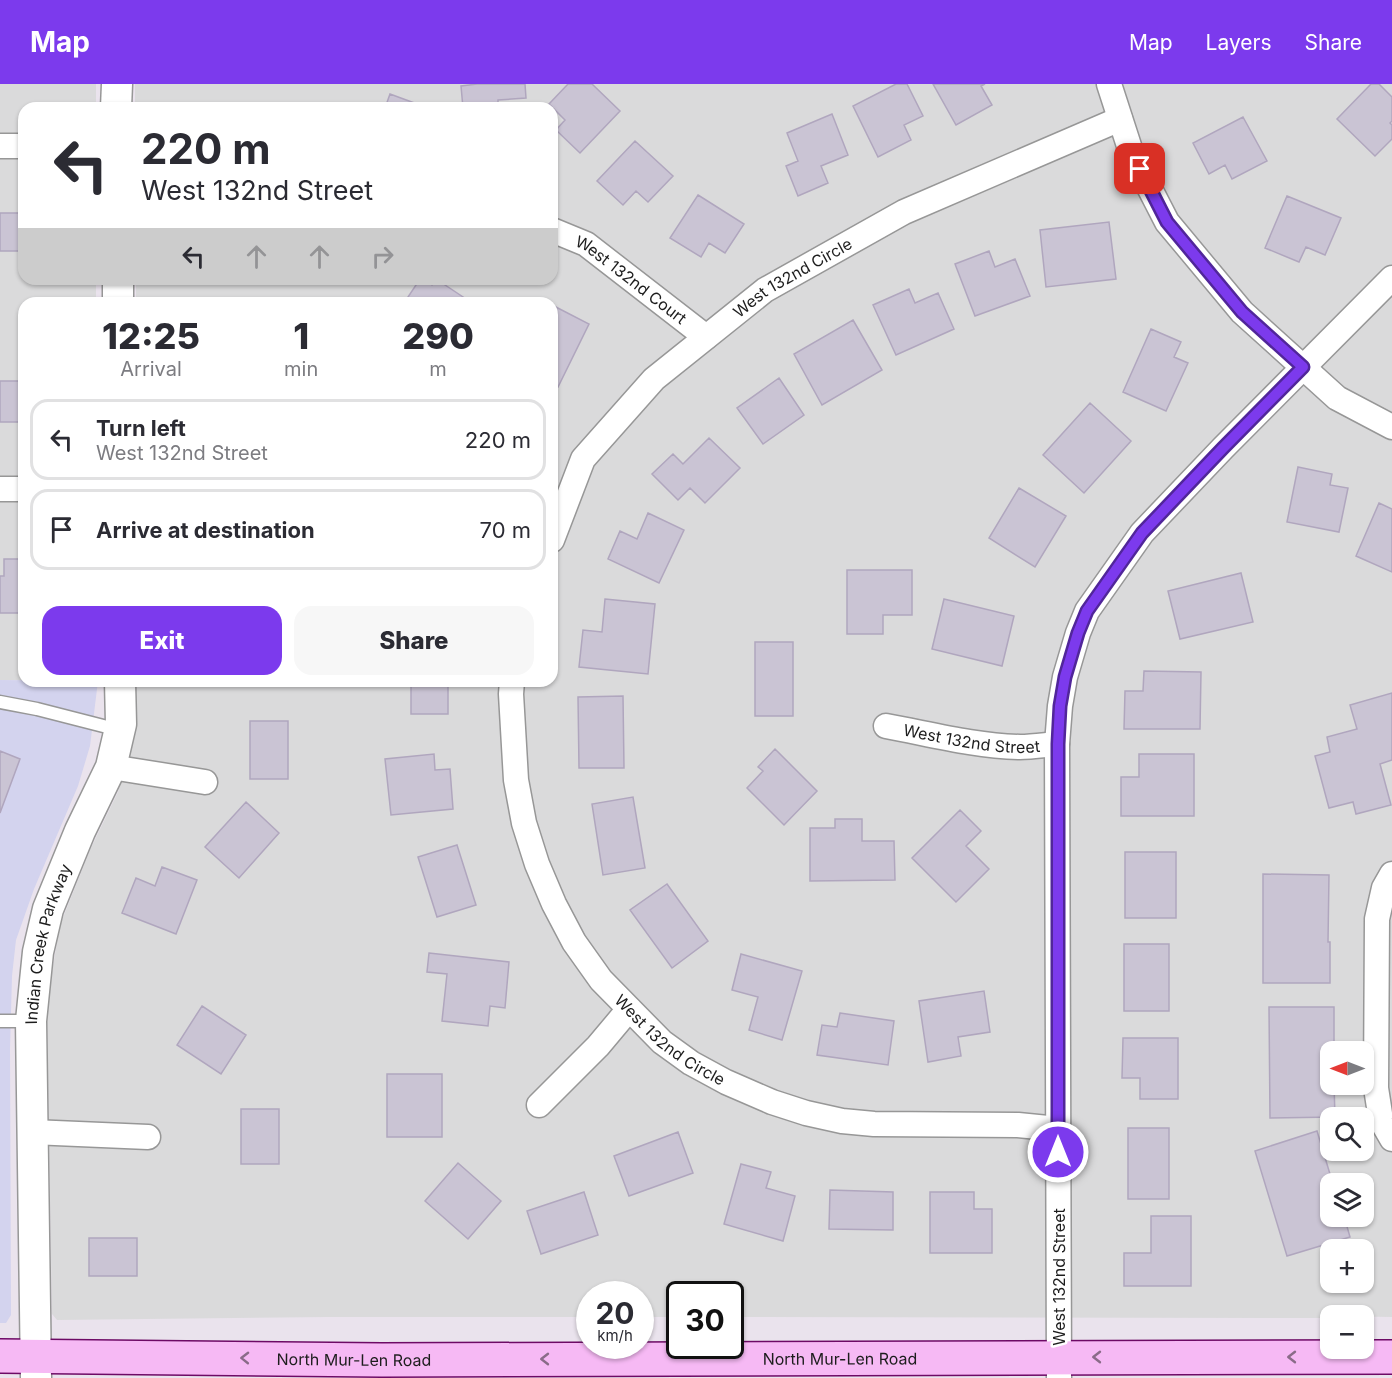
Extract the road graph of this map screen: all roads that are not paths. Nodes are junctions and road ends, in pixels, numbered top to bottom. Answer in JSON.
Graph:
{"nodes":[{"id":1,"x":117,"y":84,"type":"edge"},
{"id":2,"x":1109,"y":84,"type":"edge"},
{"id":3,"x":116,"y":102,"type":"edge"},
{"id":4,"x":1120,"y":119,"type":"junction"},
{"id":5,"x":0,"y":146,"type":"edge"},
{"id":6,"x":18,"y":146,"type":"edge"},
{"id":7,"x":558,"y":232,"type":"edge"},
{"id":8,"x":1392,"y":278,"type":"edge"},
{"id":9,"x":706,"y":337,"type":"junction"},
{"id":10,"x":1303,"y":367,"type":"junction"},
{"id":11,"x":1392,"y":427,"type":"edge"},
{"id":12,"x":0,"y":489,"type":"edge"},
{"id":13,"x":18,"y":489,"type":"edge"},
{"id":14,"x":558,"y":524,"type":"edge"},
{"id":15,"x":120,"y":687,"type":"edge"},
{"id":16,"x":512,"y":687,"type":"edge"},
{"id":17,"x":0,"y":702,"type":"edge"},
{"id":18,"x":886,"y":726,"type":"dead end"},
{"id":19,"x":119,"y":730,"type":"junction"},
{"id":20,"x":1058,"y":744,"type":"junction"},
{"id":21,"x":111,"y":767,"type":"junction"},
{"id":22,"x":205,"y":782,"type":"dead end"},
{"id":23,"x":1392,"y":874,"type":"edge"},
{"id":24,"x":629,"y":1009,"type":"junction"},
{"id":25,"x":0,"y":1021,"type":"edge"},
{"id":26,"x":31,"y":1021,"type":"junction"},
{"id":27,"x":539,"y":1104,"type":"dead end"},
{"id":28,"x":1058,"y":1129,"type":"junction"},
{"id":29,"x":32,"y":1132,"type":"junction"},
{"id":30,"x":148,"y":1137,"type":"dead end"},
{"id":31,"x":1392,"y":1138,"type":"edge"},
{"id":32,"x":0,"y":1356,"type":"edge"},
{"id":33,"x":1392,"y":1357,"type":"edge"},
{"id":34,"x":36,"y":1367,"type":"edge"},
{"id":35,"x":1059,"y":1368,"type":"edge"}],
"edges":[{"from":1,"to":3,"type":"street"},
{"from":2,"to":4,"type":"street"},
{"from":4,"to":9,"type":"street","name":"West 132nd Circle"},
{"from":4,"to":10,"type":"street"},
{"from":5,"to":6,"type":"street"},
{"from":7,"to":9,"type":"street","name":"West 132nd Court"},
{"from":8,"to":10,"type":"street","name":"West 132nd Street"},
{"from":9,"to":14,"type":"street","name":"West 132nd Circle"},
{"from":10,"to":11,"type":"street"},
{"from":10,"to":20,"type":"street","name":"West 132nd Street"},
{"from":12,"to":13,"type":"street"},
{"from":15,"to":19,"type":"street","name":"Indian Creek Parkway"},
{"from":16,"to":24,"type":"street","name":"West 132nd Circle"},
{"from":17,"to":19,"type":"lane"},
{"from":18,"to":20,"type":"street","name":"West 132nd Street"},
{"from":19,"to":21,"type":"street","name":"Indian Creek Parkway"},
{"from":20,"to":28,"type":"street","name":"West 132nd Street"},
{"from":21,"to":22,"type":"street"},
{"from":21,"to":26,"type":"street","name":"Indian Creek Parkway"},
{"from":23,"to":31,"type":"street"},
{"from":24,"to":27,"type":"street"},
{"from":24,"to":28,"type":"street","name":"West 132nd Circle"},
{"from":25,"to":26,"type":"lane"},
{"from":26,"to":29,"type":"street","name":"Indian Creek Parkway"},
{"from":28,"to":35,"type":"street","name":"West 132nd Street"},
{"from":29,"to":30,"type":"street"},
{"from":29,"to":34,"type":"street","name":"Indian Creek Parkway"},
{"from":32,"to":34,"type":"main road","name":"North Mur-Len Road"},
{"from":33,"to":35,"type":"main road","name":"North Mur-Len Road","one_way":true},
{"from":35,"to":34,"type":"main road","name":"North Mur-Len Road","one_way":true}]}
